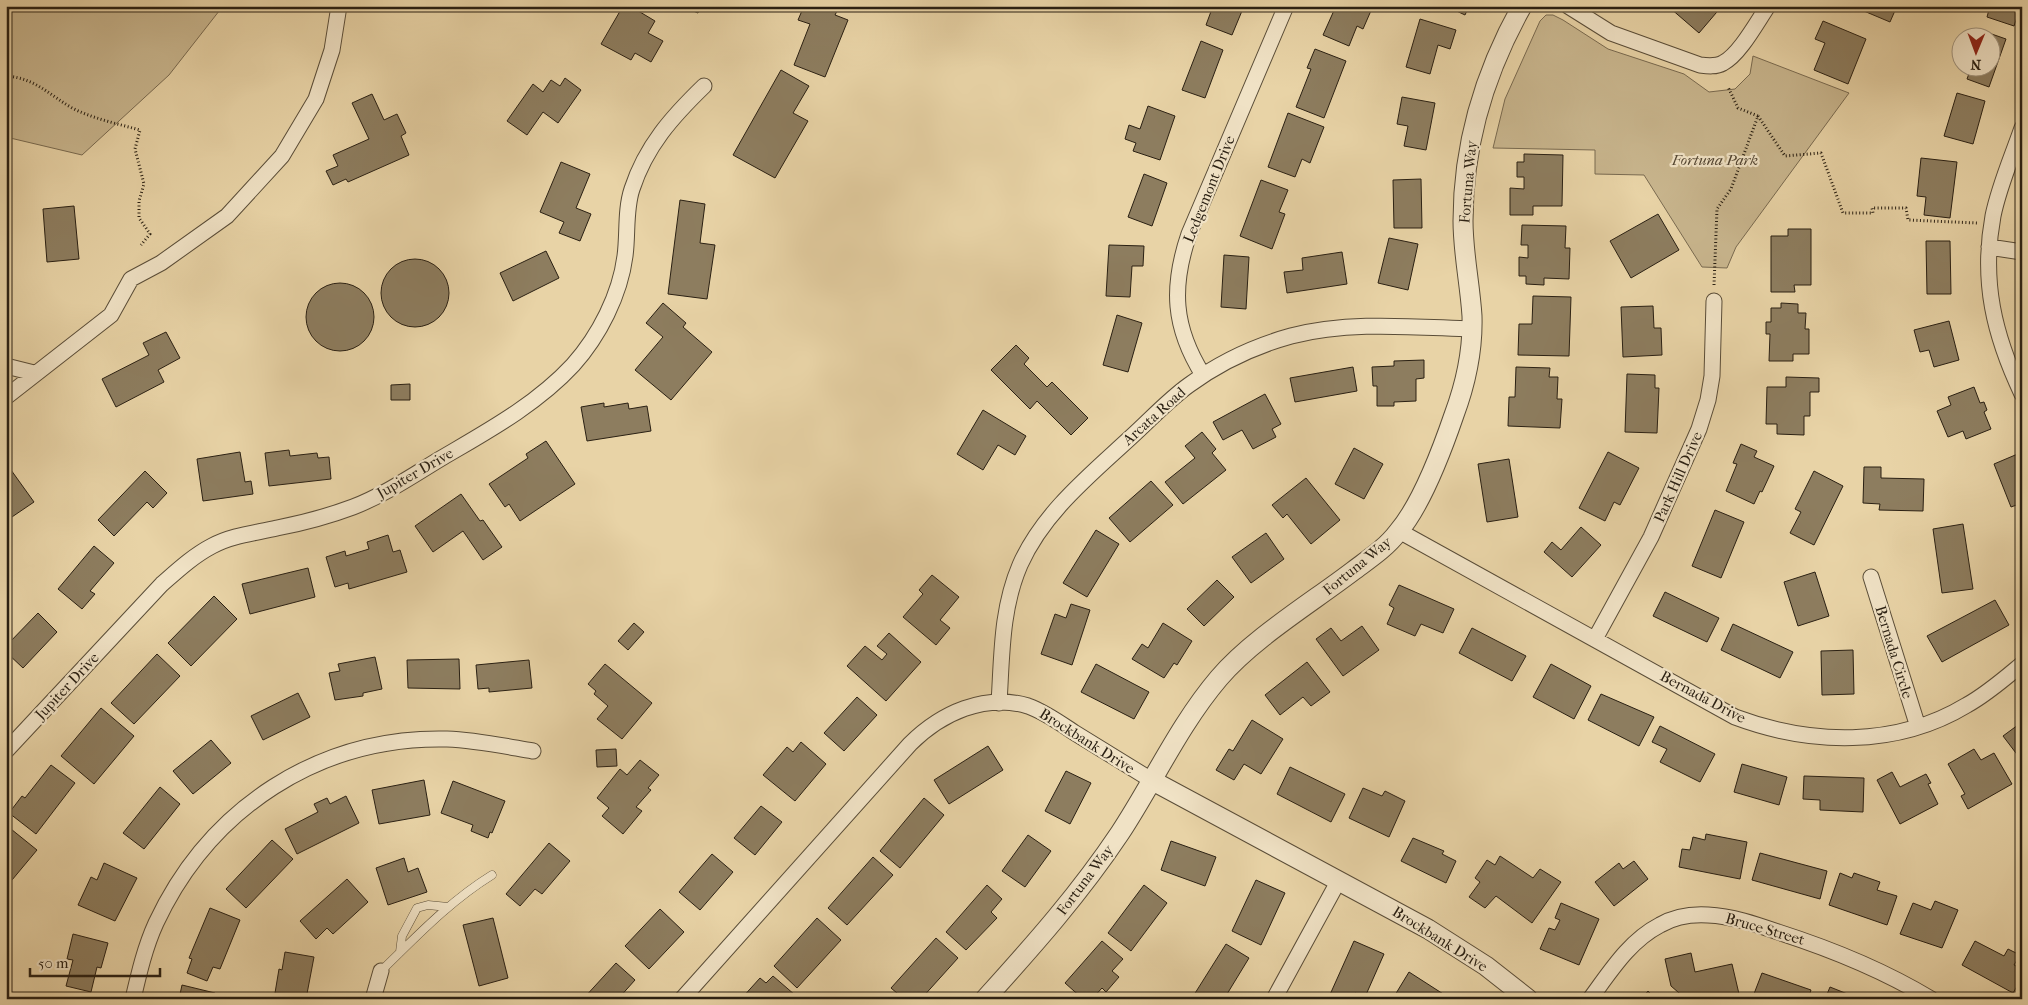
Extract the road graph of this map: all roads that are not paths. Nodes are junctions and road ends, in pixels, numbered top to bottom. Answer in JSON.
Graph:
{"nodes":[{"id":1,"x":339,"y":6,"type":"edge"},
{"id":2,"x":1286,"y":6,"type":"edge"},
{"id":3,"x":1522,"y":6,"type":"edge"},
{"id":4,"x":1568,"y":6,"type":"edge"},
{"id":5,"x":1768,"y":6,"type":"edge"},
{"id":6,"x":704,"y":86,"type":"dead end"},
{"id":7,"x":2022,"y":128,"type":"edge"},
{"id":8,"x":1989,"y":248,"type":"junction"},
{"id":9,"x":2022,"y":252,"type":"edge"},
{"id":10,"x":1714,"y":301,"type":"road end"},
{"id":11,"x":1472,"y":329,"type":"junction"},
{"id":12,"x":6,"y":366,"type":"edge"},
{"id":13,"x":34,"y":373,"type":"junction"},
{"id":14,"x":1203,"y":375,"type":"junction"},
{"id":15,"x":2022,"y":394,"type":"edge"},
{"id":16,"x":6,"y":397,"type":"edge"},
{"id":17,"x":1399,"y":532,"type":"junction"},
{"id":18,"x":1871,"y":577,"type":"dead end"},
{"id":19,"x":1595,"y":639,"type":"junction"},
{"id":20,"x":2022,"y":664,"type":"edge"},
{"id":21,"x":999,"y":702,"type":"junction"},
{"id":22,"x":1918,"y":727,"type":"junction"},
{"id":23,"x":6,"y":751,"type":"edge"},
{"id":24,"x":533,"y":752,"type":"dead end"},
{"id":25,"x":1153,"y":781,"type":"junction"},
{"id":26,"x":492,"y":874,"type":"dead end"},
{"id":27,"x":1339,"y":880,"type":"junction"},
{"id":28,"x":448,"y":907,"type":"junction"},
{"id":29,"x":400,"y":952,"type":"junction"},
{"id":30,"x":381,"y":971,"type":"joint"},
{"id":31,"x":133,"y":999,"type":"edge"},
{"id":32,"x":373,"y":999,"type":"edge"},
{"id":33,"x":682,"y":999,"type":"edge"},
{"id":34,"x":985,"y":999,"type":"edge"},
{"id":35,"x":1274,"y":999,"type":"edge"},
{"id":36,"x":1528,"y":999,"type":"edge"},
{"id":37,"x":1590,"y":999,"type":"edge"},
{"id":38,"x":1931,"y":999,"type":"edge"}],
"edges":[{"from":1,"to":13,"type":"street"},
{"from":2,"to":14,"type":"street","name":"Ledgemont Drive"},
{"from":3,"to":11,"type":"street","name":"Fortuna Way"},
{"from":4,"to":5,"type":"street"},
{"from":6,"to":23,"type":"street","name":"Jupiter Drive"},
{"from":7,"to":8,"type":"street"},
{"from":8,"to":9,"type":"street"},
{"from":8,"to":15,"type":"street"},
{"from":10,"to":19,"type":"street","name":"Park Hill Drive"},
{"from":11,"to":14,"type":"street","name":"Arcata Road"},
{"from":11,"to":17,"type":"street","name":"Fortuna Way"},
{"from":12,"to":13,"type":"street"},
{"from":13,"to":16,"type":"street"},
{"from":14,"to":21,"type":"street","name":"Arcata Road"},
{"from":17,"to":19,"type":"street","name":"Bernada Drive"},
{"from":17,"to":25,"type":"street","name":"Fortuna Way"},
{"from":18,"to":22,"type":"street","name":"Bernada Circle"},
{"from":19,"to":22,"type":"street","name":"Bernada Drive"},
{"from":20,"to":22,"type":"street","name":"Bernada Drive"},
{"from":21,"to":25,"type":"street","name":"Brockbank Drive"},
{"from":21,"to":33,"type":"street","name":"Brockbank Drive"},
{"from":24,"to":31,"type":"street"},
{"from":25,"to":27,"type":"street","name":"Brockbank Drive"},
{"from":25,"to":34,"type":"street","name":"Fortuna Way"},
{"from":26,"to":28,"type":"lane"},
{"from":27,"to":35,"type":"street"},
{"from":27,"to":36,"type":"street","name":"Brockbank Drive"},
{"from":28,"to":29,"type":"lane"},
{"from":28,"to":29,"type":"lane"},
{"from":29,"to":30,"type":"lane"},
{"from":30,"to":32,"type":"street"},
{"from":37,"to":38,"type":"street","name":"Bruce Street"}]}
